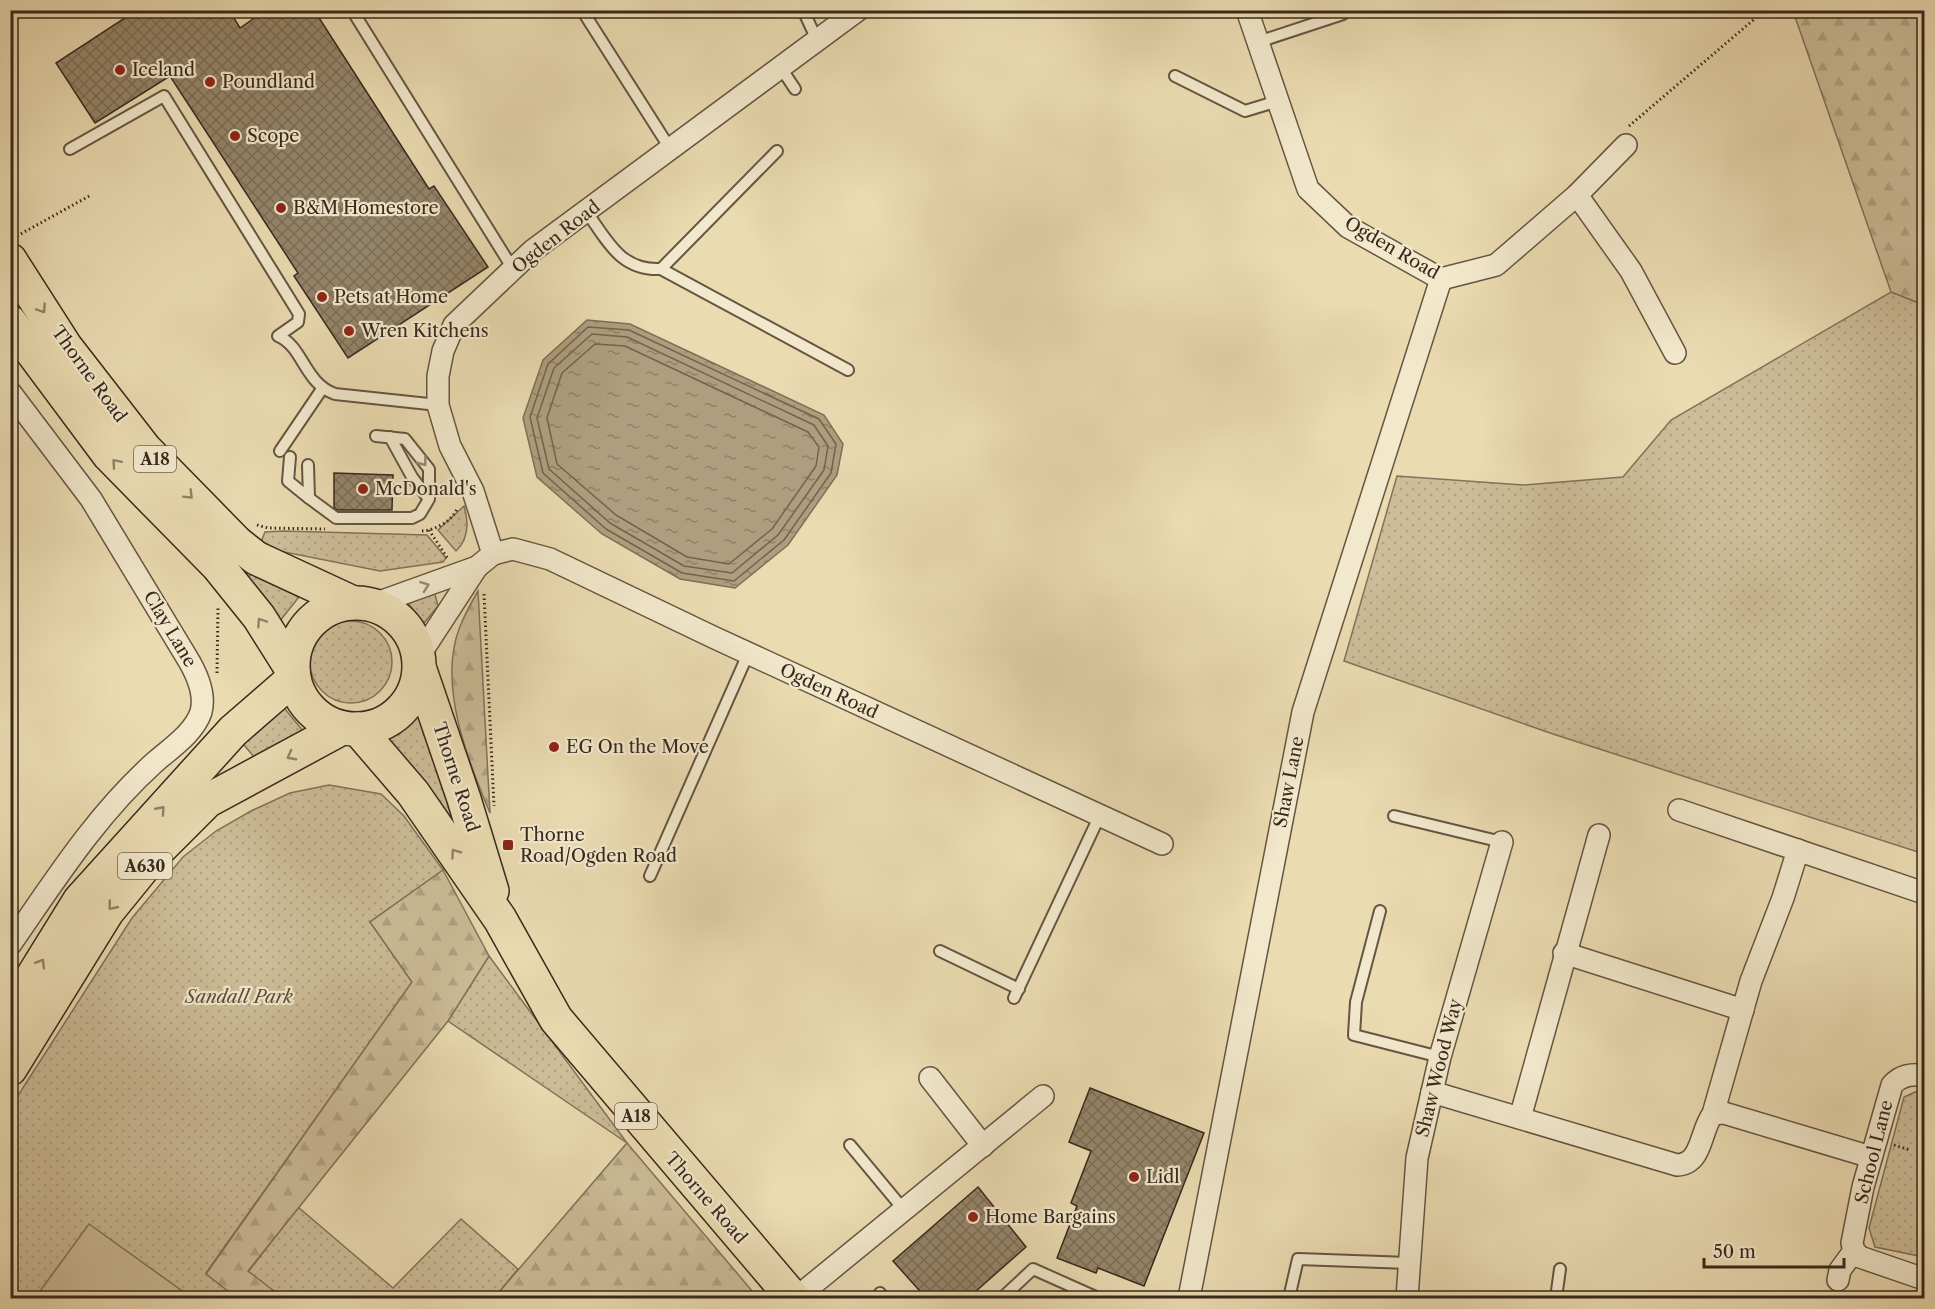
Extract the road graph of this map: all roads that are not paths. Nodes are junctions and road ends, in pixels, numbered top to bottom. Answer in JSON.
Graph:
{"nodes":[{"id":1,"x":352,"y":10,"type":"edge"},
{"id":2,"x":582,"y":10,"type":"edge"},
{"id":3,"x":803,"y":10,"type":"edge"},
{"id":4,"x":858,"y":10,"type":"edge"},
{"id":5,"x":1247,"y":10,"type":"edge"},
{"id":6,"x":1343,"y":14,"type":"dead end"},
{"id":7,"x":817,"y":40,"type":"junction"},
{"id":8,"x":1258,"y":42,"type":"junction"},
{"id":9,"x":781,"y":68,"type":"junction"},
{"id":10,"x":1174,"y":76,"type":"dead end"},
{"id":11,"x":795,"y":89,"type":"dead end"},
{"id":12,"x":1278,"y":101,"type":"junction"},
{"id":13,"x":1626,"y":145,"type":"road end"},
{"id":14,"x":70,"y":149,"type":"dead end"},
{"id":15,"x":672,"y":150,"type":"junction"},
{"id":16,"x":777,"y":151,"type":"dead end"},
{"id":17,"x":1577,"y":195,"type":"junction"},
{"id":18,"x":586,"y":211,"type":"junction"},
{"id":19,"x":16,"y":246,"type":"edge"},
{"id":20,"x":513,"y":269,"type":"junction"},
{"id":21,"x":661,"y":269,"type":"junction"},
{"id":22,"x":1442,"y":279,"type":"junction"},
{"id":23,"x":10,"y":322,"type":"edge"},
{"id":24,"x":1675,"y":352,"type":"dead end"},
{"id":25,"x":848,"y":370,"type":"dead end"},
{"id":26,"x":322,"y":389,"type":"junction"},
{"id":27,"x":10,"y":392,"type":"edge"},
{"id":28,"x":438,"y":405,"type":"junction"},
{"id":29,"x":376,"y":436,"type":"dead end"},
{"id":30,"x":390,"y":437,"type":"junction"},
{"id":31,"x":280,"y":451,"type":"dead end"},
{"id":32,"x":290,"y":457,"type":"dead end"},
{"id":33,"x":308,"y":465,"type":"dead end"},
{"id":34,"x":309,"y":498,"type":"junction"},
{"id":35,"x":429,"y":499,"type":"junction"},
{"id":36,"x":485,"y":561,"type":"junction"},
{"id":37,"x":362,"y":603,"type":"junction"},
{"id":38,"x":748,"y":654,"type":"junction"},
{"id":39,"x":419,"y":663,"type":"junction"},
{"id":40,"x":293,"y":674,"type":"junction"},
{"id":41,"x":350,"y":729,"type":"junction"},
{"id":42,"x":1679,"y":810,"type":"dead end"},
{"id":43,"x":1100,"y":815,"type":"junction"},
{"id":44,"x":1394,"y":816,"type":"dead end"},
{"id":45,"x":1599,"y":835,"type":"dead end"},
{"id":46,"x":1502,"y":842,"type":"joint"},
{"id":47,"x":1162,"y":844,"type":"dead end"},
{"id":48,"x":1798,"y":850,"type":"junction"},
{"id":49,"x":650,"y":876,"type":"dead end"},
{"id":50,"x":1924,"y":892,"type":"edge"},
{"id":51,"x":1380,"y":911,"type":"dead end"},
{"id":52,"x":500,"y":919,"type":"junction"},
{"id":53,"x":10,"y":945,"type":"edge"},
{"id":54,"x":940,"y":951,"type":"dead end"},
{"id":55,"x":1564,"y":953,"type":"junction"},
{"id":56,"x":1743,"y":1010,"type":"junction"},
{"id":57,"x":10,"y":1013,"type":"edge"},
{"id":58,"x":1440,"y":1057,"type":"junction"},
{"id":59,"x":10,"y":1069,"type":"edge"},
{"id":60,"x":1924,"y":1075,"type":"edge"},
{"id":61,"x":930,"y":1078,"type":"dead end"},
{"id":62,"x":1432,"y":1092,"type":"junction"},
{"id":63,"x":1043,"y":1096,"type":"dead end"},
{"id":64,"x":1713,"y":1114,"type":"junction"},
{"id":65,"x":1520,"y":1118,"type":"junction"},
{"id":66,"x":850,"y":1145,"type":"dead end"},
{"id":67,"x":983,"y":1146,"type":"junction"},
{"id":68,"x":1871,"y":1157,"type":"junction"},
{"id":69,"x":904,"y":1210,"type":"junction"},
{"id":70,"x":1854,"y":1251,"type":"junction"},
{"id":71,"x":1408,"y":1263,"type":"junction"},
{"id":72,"x":1560,"y":1269,"type":"dead end"},
{"id":73,"x":1924,"y":1279,"type":"edge"},
{"id":74,"x":1838,"y":1280,"type":"dead end"},
{"id":75,"x":1554,"y":1297,"type":"edge"},
{"id":76,"x":794,"y":1299,"type":"edge"},
{"id":77,"x":1002,"y":1299,"type":"edge"},
{"id":78,"x":1098,"y":1299,"type":"edge"},
{"id":79,"x":1189,"y":1299,"type":"edge"},
{"id":80,"x":1289,"y":1299,"type":"edge"},
{"id":81,"x":1407,"y":1299,"type":"edge"}],
"edges":[{"from":1,"to":20,"type":"lane"},
{"from":2,"to":15,"type":"lane"},
{"from":3,"to":7,"type":"lane"},
{"from":4,"to":7,"type":"street","name":"Ogden Road"},
{"from":5,"to":8,"type":"street","name":"Ogden Road"},
{"from":6,"to":8,"type":"lane"},
{"from":7,"to":9,"type":"street","name":"Ogden Road"},
{"from":8,"to":12,"type":"street","name":"Ogden Road"},
{"from":9,"to":11,"type":"lane"},
{"from":9,"to":15,"type":"street","name":"Ogden Road"},
{"from":10,"to":12,"type":"lane"},
{"from":12,"to":22,"type":"street","name":"Ogden Road"},
{"from":13,"to":17,"type":"street","name":"Ogden Road"},
{"from":14,"to":26,"type":"lane"},
{"from":15,"to":18,"type":"street","name":"Ogden Road"},
{"from":16,"to":21,"type":"lane"},
{"from":17,"to":22,"type":"street","name":"Ogden Road"},
{"from":17,"to":24,"type":"street"},
{"from":18,"to":20,"type":"street","name":"Ogden Road"},
{"from":18,"to":21,"type":"lane"},
{"from":19,"to":37,"type":"highway","name":"Thorne Road","number":"A18","one_way":true},
{"from":20,"to":28,"type":"street","name":"Ogden Road"},
{"from":21,"to":25,"type":"lane"},
{"from":22,"to":79,"type":"street","name":"Shaw Lane"},
{"from":40,"to":23,"type":"highway","name":"Thorne Road","number":"A18","one_way":true},
{"from":26,"to":28,"type":"lane"},
{"from":26,"to":31,"type":"lane"},
{"from":27,"to":53,"type":"street","name":"Clay Lane"},
{"from":28,"to":36,"type":"street","name":"Ogden Road"},
{"from":29,"to":30,"type":"lane"},
{"from":30,"to":35,"type":"lane"},
{"from":30,"to":35,"type":"lane","one_way":true},
{"from":32,"to":34,"type":"lane"},
{"from":33,"to":34,"type":"lane"},
{"from":34,"to":35,"type":"lane"},
{"from":37,"to":36,"type":"street","name":"Ogden Road","one_way":true},
{"from":36,"to":38,"type":"street","name":"Ogden Road"},
{"from":36,"to":39,"type":"street"},
{"from":37,"to":39,"type":"highway"},
{"from":37,"to":40,"type":"highway"},
{"from":38,"to":43,"type":"street","name":"Ogden Road"},
{"from":38,"to":49,"type":"lane"},
{"from":39,"to":41,"type":"highway"},
{"from":39,"to":52,"type":"highway","name":"Thorne Road","number":"A18"},
{"from":40,"to":41,"type":"highway"},
{"from":57,"to":40,"type":"highway","number":"A630","one_way":true},
{"from":52,"to":41,"type":"highway","name":"Thorne Road","number":"A18","one_way":true},
{"from":41,"to":59,"type":"highway","number":"A630","one_way":true},
{"from":42,"to":48,"type":"street"},
{"from":43,"to":47,"type":"street","name":"Ogden Road"},
{"from":43,"to":54,"type":"lane"},
{"from":44,"to":46,"type":"lane"},
{"from":45,"to":55,"type":"street"},
{"from":46,"to":58,"type":"street","name":"Shaw Wood Way"},
{"from":48,"to":50,"type":"street"},
{"from":48,"to":56,"type":"street"},
{"from":51,"to":58,"type":"lane"},
{"from":52,"to":76,"type":"highway","name":"Thorne Road","number":"A18"},
{"from":55,"to":56,"type":"street"},
{"from":55,"to":65,"type":"street"},
{"from":56,"to":64,"type":"street"},
{"from":58,"to":62,"type":"street","name":"Shaw Wood Way"},
{"from":60,"to":68,"type":"street","name":"School Lane"},
{"from":61,"to":67,"type":"street"},
{"from":62,"to":65,"type":"street"},
{"from":62,"to":71,"type":"street","name":"Shaw Wood Way"},
{"from":63,"to":67,"type":"street"},
{"from":64,"to":65,"type":"street"},
{"from":64,"to":68,"type":"street"},
{"from":66,"to":69,"type":"lane"},
{"from":67,"to":69,"type":"street"},
{"from":68,"to":70,"type":"street","name":"School Lane"},
{"from":69,"to":76,"type":"street"},
{"from":70,"to":73,"type":"street"},
{"from":70,"to":74,"type":"street"},
{"from":71,"to":80,"type":"lane"},
{"from":71,"to":81,"type":"street","name":"Shaw Wood Way"},
{"from":72,"to":75,"type":"lane"},
{"from":77,"to":78,"type":"lane"}]}
